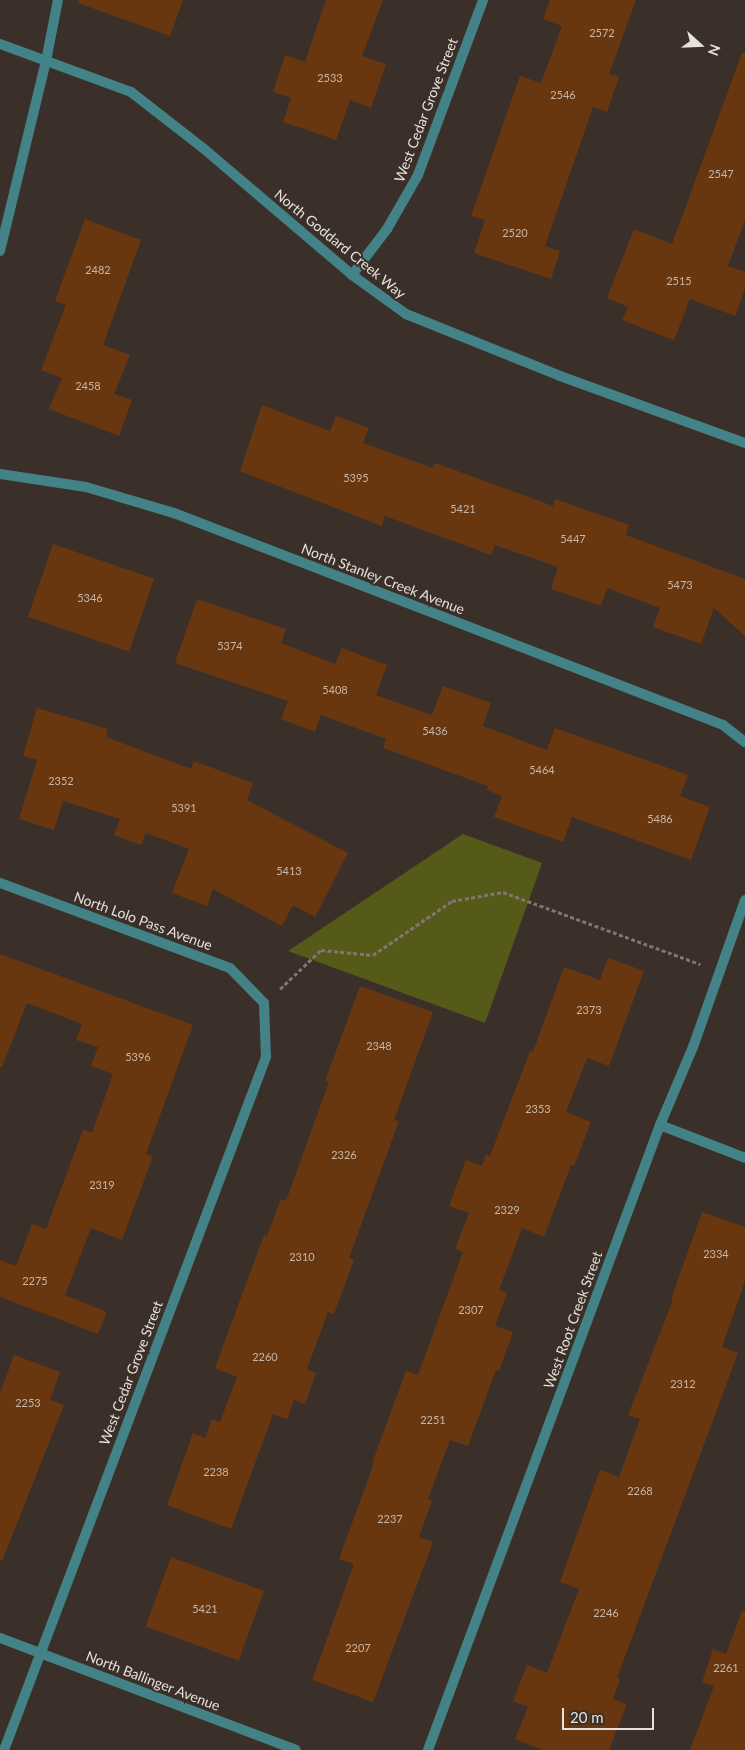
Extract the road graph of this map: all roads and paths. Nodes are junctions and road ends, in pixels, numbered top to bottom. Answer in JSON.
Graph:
{"nodes":[{"id":1,"x":58,"y":0,"type":"edge"},
{"id":2,"x":483,"y":0,"type":"edge"},
{"id":3,"x":0,"y":44,"type":"edge"},
{"id":4,"x":46,"y":61,"type":"junction"},
{"id":5,"x":0,"y":251,"type":"edge"},
{"id":6,"x":352,"y":275,"type":"junction"},
{"id":7,"x":745,"y":443,"type":"edge"},
{"id":8,"x":0,"y":474,"type":"edge"},
{"id":9,"x":745,"y":742,"type":"edge"},
{"id":10,"x":0,"y":883,"type":"edge"},
{"id":11,"x":745,"y":900,"type":"edge"},
{"id":12,"x":719,"y":971,"type":"junction"},
{"id":13,"x":264,"y":1003,"type":"junction"},
{"id":14,"x":660,"y":1125,"type":"junction"},
{"id":15,"x":745,"y":1158,"type":"edge"},
{"id":16,"x":0,"y":1638,"type":"edge"},
{"id":17,"x":40,"y":1653,"type":"junction"},
{"id":18,"x":4,"y":1750,"type":"edge"},
{"id":19,"x":296,"y":1750,"type":"edge"},
{"id":20,"x":428,"y":1750,"type":"edge"}],
"edges":[{"from":1,"to":4,"type":"street"},
{"from":2,"to":6,"type":"street","name":"West Cedar Grove Street"},
{"from":3,"to":4,"type":"street","name":"North Goddard Creek Way"},
{"from":4,"to":5,"type":"street"},
{"from":4,"to":6,"type":"street","name":"North Goddard Creek Way"},
{"from":6,"to":7,"type":"street","name":"North Goddard Creek Way"},
{"from":8,"to":9,"type":"street","name":"North Stanley Creek Avenue"},
{"from":10,"to":13,"type":"street","name":"North Lolo Pass Avenue"},
{"from":11,"to":12,"type":"street","name":"West Root Creek Street"},
{"from":12,"to":13,"type":"path"},
{"from":12,"to":14,"type":"street","name":"West Root Creek Street"},
{"from":13,"to":17,"type":"street","name":"West Cedar Grove Street"},
{"from":14,"to":15,"type":"street"},
{"from":14,"to":20,"type":"street","name":"West Root Creek Street"},
{"from":16,"to":17,"type":"street","name":"North Ballinger Avenue"},
{"from":17,"to":18,"type":"street","name":"West Cedar Grove Street"},
{"from":17,"to":19,"type":"street","name":"North Ballinger Avenue"}]}
